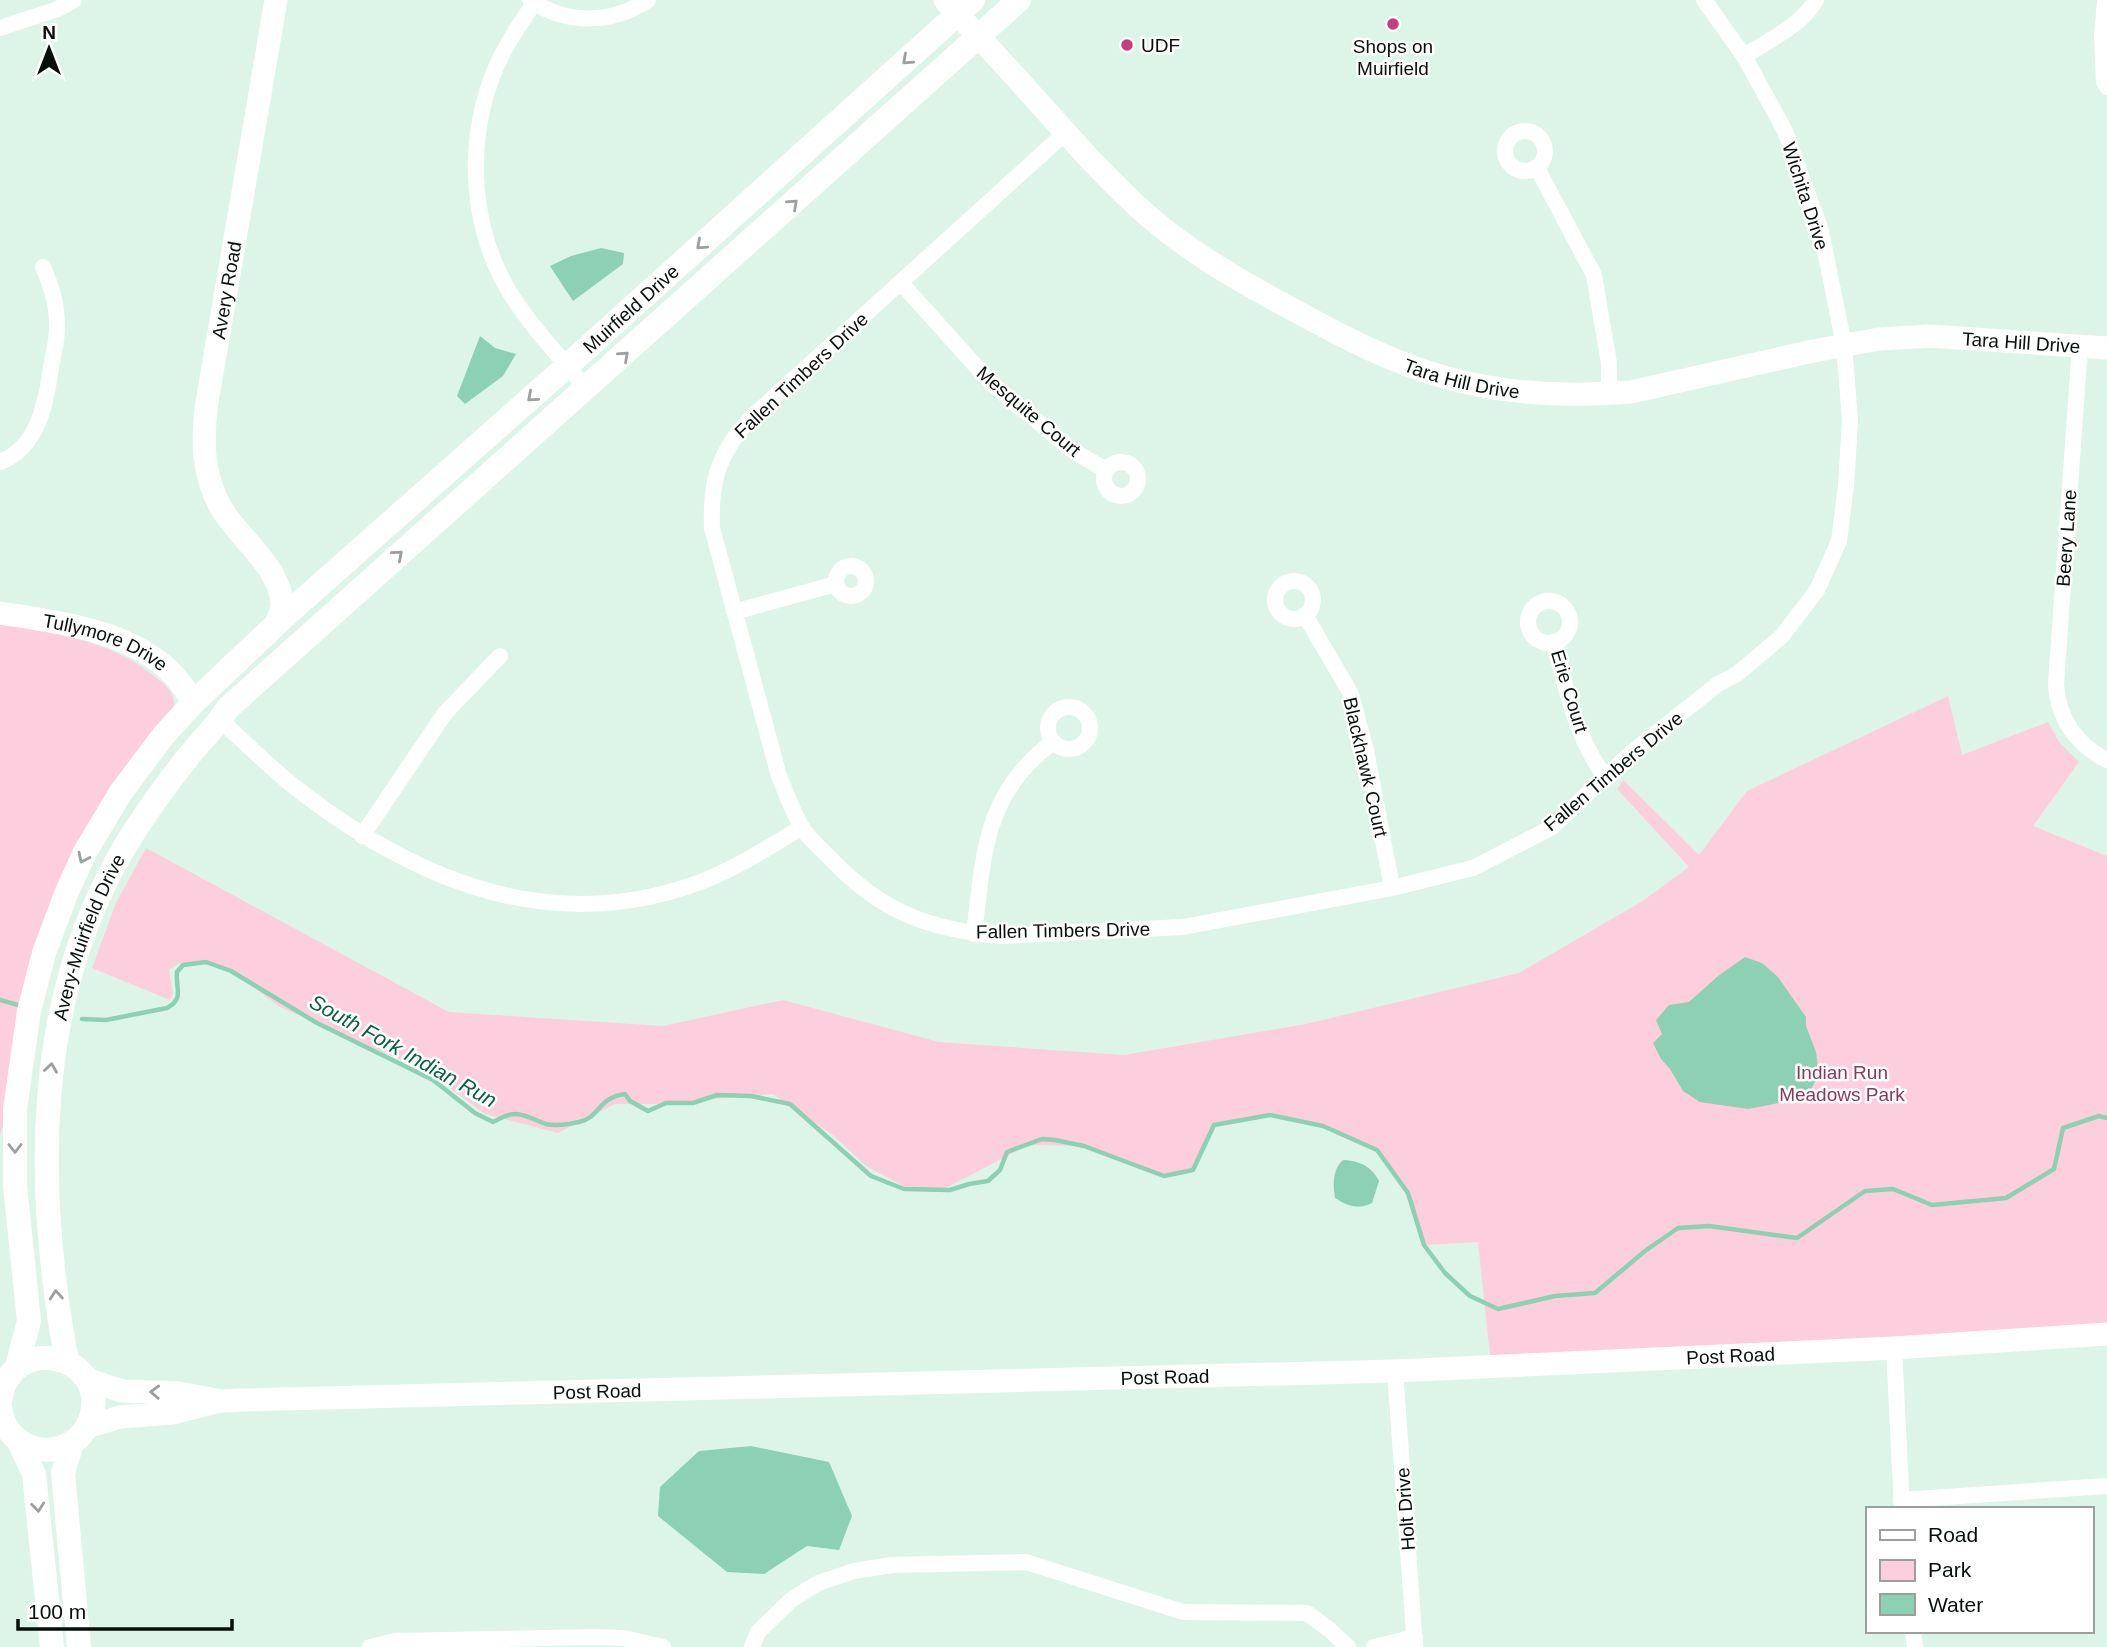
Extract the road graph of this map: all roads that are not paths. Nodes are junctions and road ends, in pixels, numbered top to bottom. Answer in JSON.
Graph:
{"nodes":[{"id":1,"x":74,"y":0,"type":"edge"},
{"id":2,"x":276,"y":0,"type":"edge"},
{"id":3,"x":648,"y":0,"type":"edge"},
{"id":4,"x":1019,"y":0,"type":"edge"},
{"id":5,"x":1704,"y":0,"type":"edge"},
{"id":6,"x":1816,"y":0,"type":"edge"},
{"id":7,"x":2105,"y":0,"type":"edge"},
{"id":8,"x":532,"y":1,"type":"edge"},
{"id":9,"x":958,"y":5,"type":"edge"},
{"id":10,"x":0,"y":28,"type":"edge"},
{"id":11,"x":978,"y":37,"type":"junction"},
{"id":12,"x":1744,"y":56,"type":"junction"},
{"id":13,"x":2106,"y":84,"type":"edge"},
{"id":14,"x":1064,"y":134,"type":"junction"},
{"id":15,"x":1537,"y":168,"type":"dead end"},
{"id":16,"x":43,"y":267,"type":"dead end"},
{"id":17,"x":901,"y":283,"type":"junction"},
{"id":18,"x":1844,"y":345,"type":"junction"},
{"id":19,"x":2080,"y":346,"type":"junction"},
{"id":20,"x":2107,"y":348,"type":"edge"},
{"id":21,"x":567,"y":366,"type":"junction"},
{"id":22,"x":587,"y":389,"type":"junction"},
{"id":23,"x":1609,"y":394,"type":"junction"},
{"id":24,"x":0,"y":462,"type":"edge"},
{"id":25,"x":1106,"y":470,"type":"dead end"},
{"id":26,"x":266,"y":564,"type":"junction"},
{"id":27,"x":836,"y":584,"type":"dead end"},
{"id":28,"x":306,"y":597,"type":"junction"},
{"id":29,"x":347,"y":600,"type":"joint"},
{"id":30,"x":734,"y":612,"type":"junction"},
{"id":31,"x":0,"y":613,"type":"edge"},
{"id":32,"x":1305,"y":615,"type":"dead end"},
{"id":33,"x":281,"y":620,"type":"junction"},
{"id":34,"x":1554,"y":642,"type":"dead end"},
{"id":35,"x":500,"y":656,"type":"dead end"},
{"id":36,"x":192,"y":703,"type":"junction"},
{"id":37,"x":222,"y":719,"type":"junction"},
{"id":38,"x":1053,"y":742,"type":"dead end"},
{"id":39,"x":2107,"y":760,"type":"edge"},
{"id":40,"x":1606,"y":778,"type":"junction"},
{"id":41,"x":802,"y":827,"type":"junction"},
{"id":42,"x":362,"y":836,"type":"junction"},
{"id":43,"x":107,"y":856,"type":"junction"},
{"id":44,"x":1392,"y":888,"type":"junction"},
{"id":45,"x":974,"y":934,"type":"junction"},
{"id":46,"x":63,"y":998,"type":"junction"},
{"id":47,"x":2107,"y":1334,"type":"edge"},
{"id":48,"x":1894,"y":1348,"type":"junction"},
{"id":49,"x":67,"y":1362,"type":"junction"},
{"id":50,"x":1395,"y":1371,"type":"junction"},
{"id":51,"x":9,"y":1375,"type":"edge"},
{"id":52,"x":86,"y":1379,"type":"junction"},
{"id":53,"x":0,"y":1400,"type":"edge"},
{"id":54,"x":222,"y":1401,"type":"junction"},
{"id":55,"x":0,"y":1408,"type":"edge"},
{"id":56,"x":10,"y":1435,"type":"edge"},
{"id":57,"x":80,"y":1435,"type":"junction"},
{"id":58,"x":2107,"y":1486,"type":"edge"},
{"id":59,"x":1901,"y":1504,"type":"edge"},
{"id":60,"x":1415,"y":1642,"type":"edge"},
{"id":61,"x":52,"y":1647,"type":"edge"},
{"id":62,"x":79,"y":1647,"type":"edge"},
{"id":63,"x":370,"y":1647,"type":"edge"},
{"id":64,"x":663,"y":1647,"type":"edge"},
{"id":65,"x":752,"y":1647,"type":"edge"},
{"id":66,"x":1348,"y":1647,"type":"edge"},
{"id":67,"x":1374,"y":1647,"type":"edge"}],
"edges":[{"from":1,"to":10,"type":"street"},
{"from":2,"to":26,"type":"street","name":"Avery Road"},
{"from":3,"to":8,"type":"street"},
{"from":4,"to":11,"type":"main road","name":"Muirfield Drive"},
{"from":5,"to":12,"type":"street","name":"Wichita Drive"},
{"from":6,"to":12,"type":"street"},
{"from":7,"to":13,"type":"street"},
{"from":8,"to":21,"type":"street"},
{"from":9,"to":11,"type":"street","name":"Tara Hill Drive"},
{"from":9,"to":21,"type":"main road","name":"Muirfield Drive","one_way":true},
{"from":11,"to":14,"type":"street","name":"Tara Hill Drive"},
{"from":22,"to":11,"type":"main road","name":"Muirfield Drive","one_way":true},
{"from":12,"to":18,"type":"street","name":"Wichita Drive"},
{"from":14,"to":17,"type":"street","name":"Fallen Timbers Drive"},
{"from":14,"to":23,"type":"street","name":"Tara Hill Drive"},
{"from":15,"to":23,"type":"street"},
{"from":16,"to":24,"type":"street"},
{"from":17,"to":25,"type":"street","name":"Mesquite Court"},
{"from":17,"to":30,"type":"street","name":"Fallen Timbers Drive"},
{"from":18,"to":19,"type":"street","name":"Tara Hill Drive"},
{"from":18,"to":23,"type":"street","name":"Tara Hill Drive"},
{"from":18,"to":40,"type":"street","name":"Fallen Timbers Drive"},
{"from":19,"to":20,"type":"street","name":"Tara Hill Drive"},
{"from":19,"to":39,"type":"street","name":"Beery Lane"},
{"from":21,"to":22,"type":"street"},
{"from":21,"to":28,"type":"main road","name":"Muirfield Drive","one_way":true},
{"from":29,"to":22,"type":"main road","name":"Muirfield Drive","one_way":true},
{"from":26,"to":28,"type":"street","name":"Avery Road"},
{"from":26,"to":33,"type":"street","name":"Avery Road"},
{"from":27,"to":30,"type":"street"},
{"from":28,"to":33,"type":"main road","name":"Muirfield Drive"},
{"from":28,"to":43,"type":"main road"},
{"from":29,"to":37,"type":"main road","name":"Avery-Muirfield Drive"},
{"from":30,"to":41,"type":"street","name":"Fallen Timbers Drive"},
{"from":31,"to":36,"type":"street","name":"Tullymore Drive"},
{"from":32,"to":44,"type":"street","name":"Blackhawk Court"},
{"from":33,"to":36,"type":"main road","name":"Avery-Muirfield Drive"},
{"from":34,"to":40,"type":"street","name":"Erie Court"},
{"from":35,"to":42,"type":"street"},
{"from":36,"to":43,"type":"main road"},
{"from":36,"to":51,"type":"main road","name":"Avery-Muirfield Drive","one_way":true},
{"from":37,"to":42,"type":"street"},
{"from":37,"to":46,"type":"main road","name":"Avery-Muirfield Drive"},
{"from":38,"to":45,"type":"street"},
{"from":40,"to":44,"type":"street","name":"Fallen Timbers Drive"},
{"from":41,"to":42,"type":"street"},
{"from":41,"to":45,"type":"street","name":"Fallen Timbers Drive"},
{"from":43,"to":46,"type":"main road"},
{"from":44,"to":45,"type":"street","name":"Fallen Timbers Drive"},
{"from":49,"to":46,"type":"main road","name":"Avery-Muirfield Drive","one_way":true},
{"from":47,"to":48,"type":"street","name":"Post Road"},
{"from":48,"to":50,"type":"street","name":"Post Road"},
{"from":48,"to":59,"type":"street"},
{"from":49,"to":51,"type":"main road"},
{"from":49,"to":52,"type":"main road"},
{"from":50,"to":54,"type":"street","name":"Post Road"},
{"from":50,"to":60,"type":"street","name":"Holt Drive"},
{"from":51,"to":53,"type":"main road","name":"Avery-Muirfield Drive"},
{"from":54,"to":52,"type":"street","name":"Post Road","one_way":true},
{"from":52,"to":57,"type":"main road"},
{"from":54,"to":57,"type":"street","name":"Post Road"},
{"from":55,"to":56,"type":"main road"},
{"from":56,"to":57,"type":"main road"},
{"from":56,"to":61,"type":"main road","one_way":true},
{"from":57,"to":62,"type":"main road"},
{"from":58,"to":59,"type":"street"},
{"from":60,"to":67,"type":"street"},
{"from":63,"to":64,"type":"street"},
{"from":65,"to":66,"type":"street"}]}
